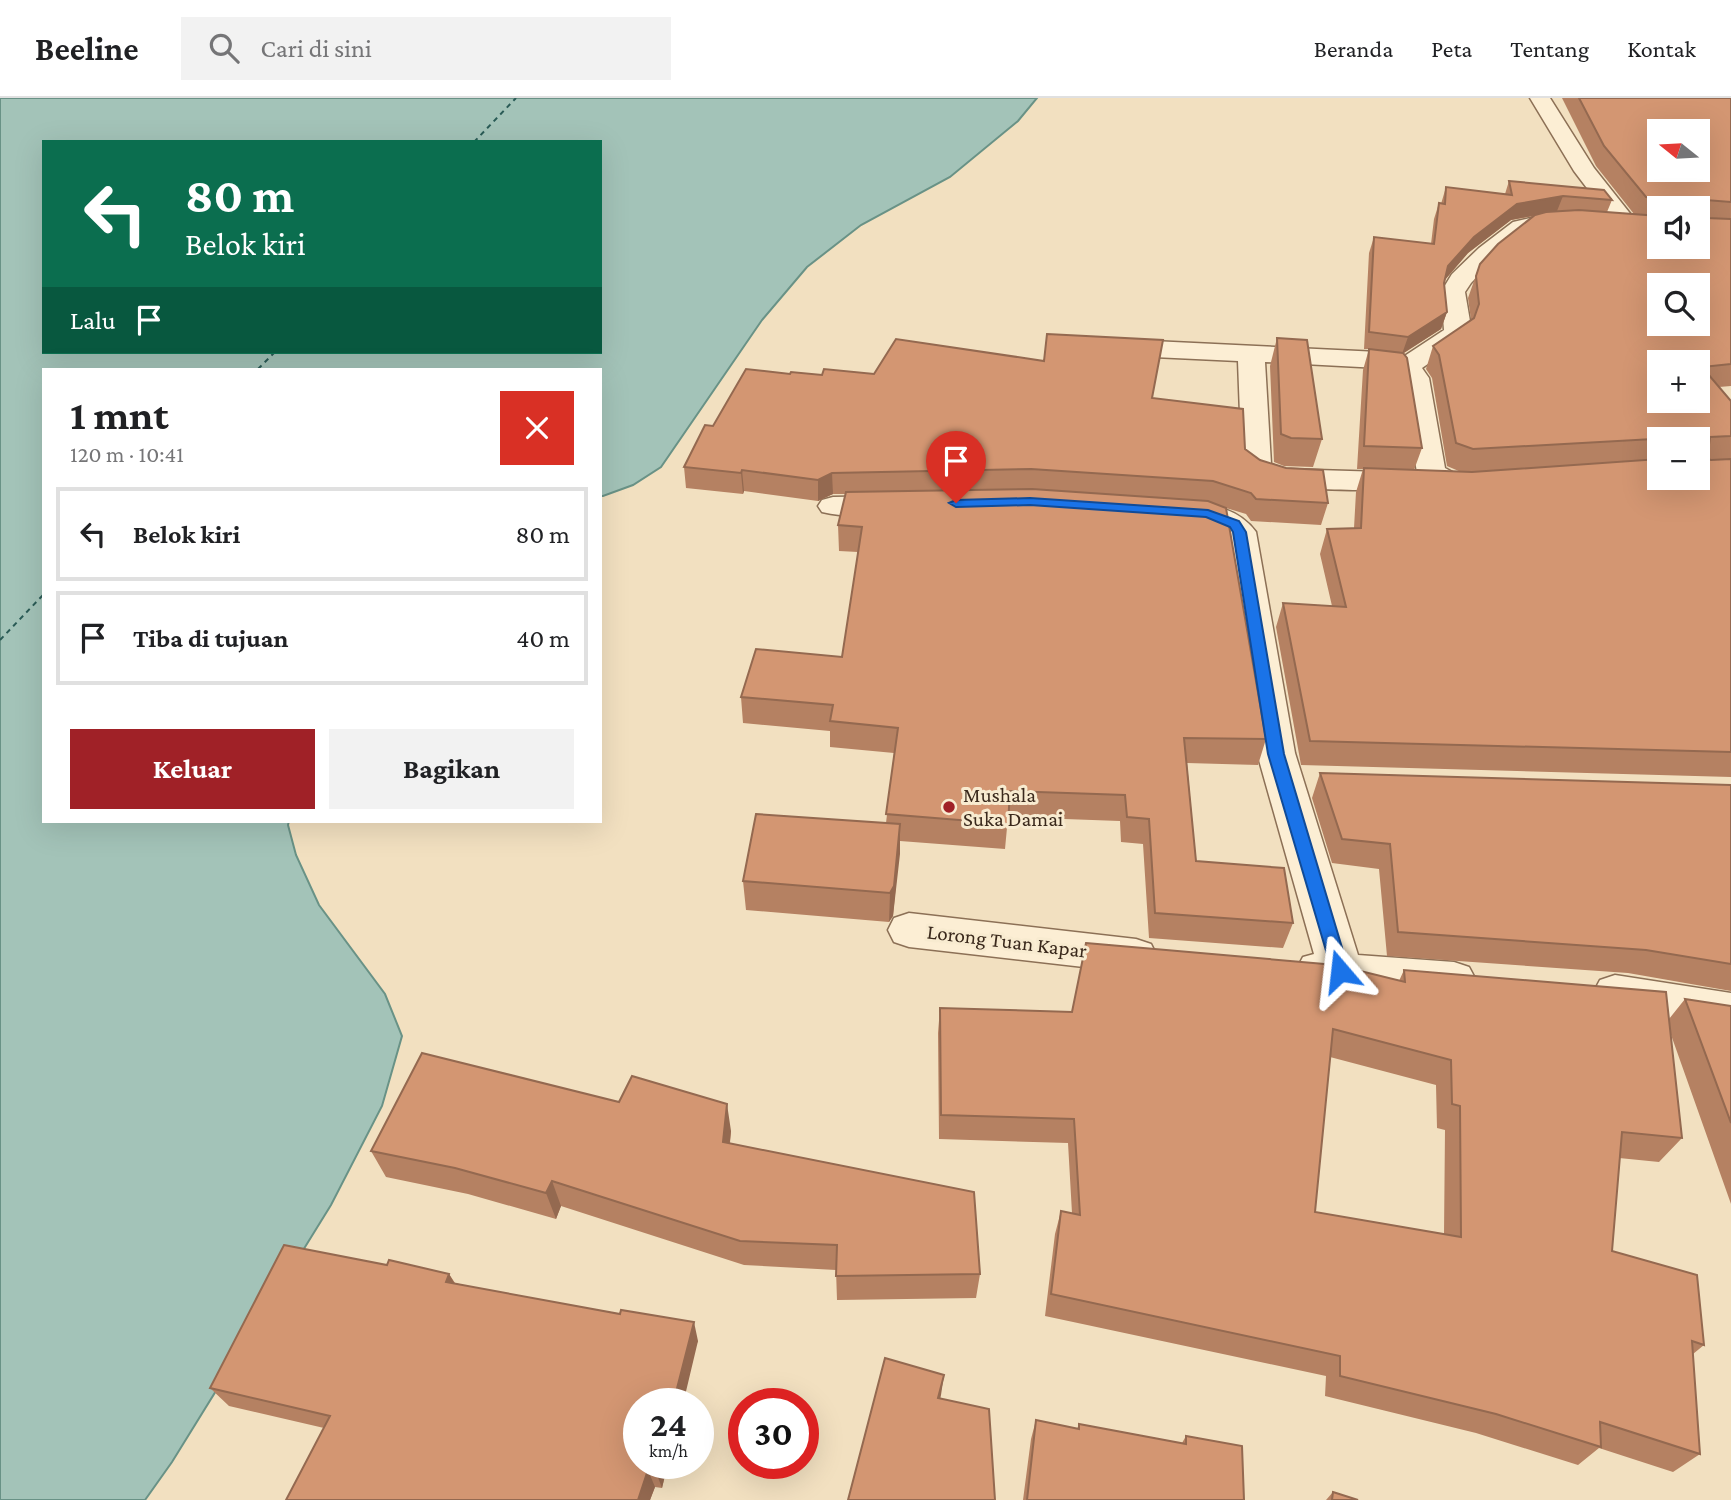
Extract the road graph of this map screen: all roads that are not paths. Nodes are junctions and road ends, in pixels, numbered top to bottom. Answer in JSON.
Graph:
{"nodes":[{"id":1,"x":1540,"y":98,"type":"edge"},
{"id":2,"x":1557,"y":221,"type":"edge"},
{"id":3,"x":1600,"y":226,"type":"edge"},
{"id":4,"x":1629,"y":228,"type":"junction"},
{"id":5,"x":1647,"y":229,"type":"edge"},
{"id":6,"x":1090,"y":346,"type":"edge"},
{"id":7,"x":1251,"y":353,"type":"junction"},
{"id":8,"x":1407,"y":366,"type":"junction"},
{"id":9,"x":1505,"y":482,"type":"edge"},
{"id":10,"x":1449,"y":483,"type":"junction"},
{"id":11,"x":925,"y":504,"type":"edge"},
{"id":12,"x":833,"y":506,"type":"dead end"},
{"id":13,"x":1153,"y":510,"type":"edge"},
{"id":14,"x":1283,"y":781,"type":"junction"},
{"id":15,"x":1324,"y":782,"type":"edge"},
{"id":16,"x":909,"y":930,"type":"dead end"},
{"id":17,"x":1175,"y":960,"type":"edge"},
{"id":18,"x":1285,"y":967,"type":"edge"},
{"id":19,"x":1340,"y":971,"type":"junction"},
{"id":20,"x":1491,"y":983,"type":"edge"},
{"id":21,"x":1573,"y":990,"type":"edge"},
{"id":22,"x":1731,"y":1012,"type":"edge"}],
"edges":[{"from":1,"to":4,"type":"street"},
{"from":2,"to":8,"type":"street"},
{"from":3,"to":4,"type":"street"},
{"from":4,"to":5,"type":"street"},
{"from":6,"to":7,"type":"street"},
{"from":7,"to":8,"type":"street"},
{"from":7,"to":10,"type":"street"},
{"from":8,"to":10,"type":"street"},
{"from":9,"to":10,"type":"street"},
{"from":11,"to":12,"type":"street"},
{"from":13,"to":14,"type":"street"},
{"from":14,"to":15,"type":"street"},
{"from":14,"to":19,"type":"street"},
{"from":16,"to":17,"type":"street","name":"Lorong Tuan Kapar"},
{"from":18,"to":19,"type":"street"},
{"from":19,"to":20,"type":"street"},
{"from":21,"to":22,"type":"street"}]}
